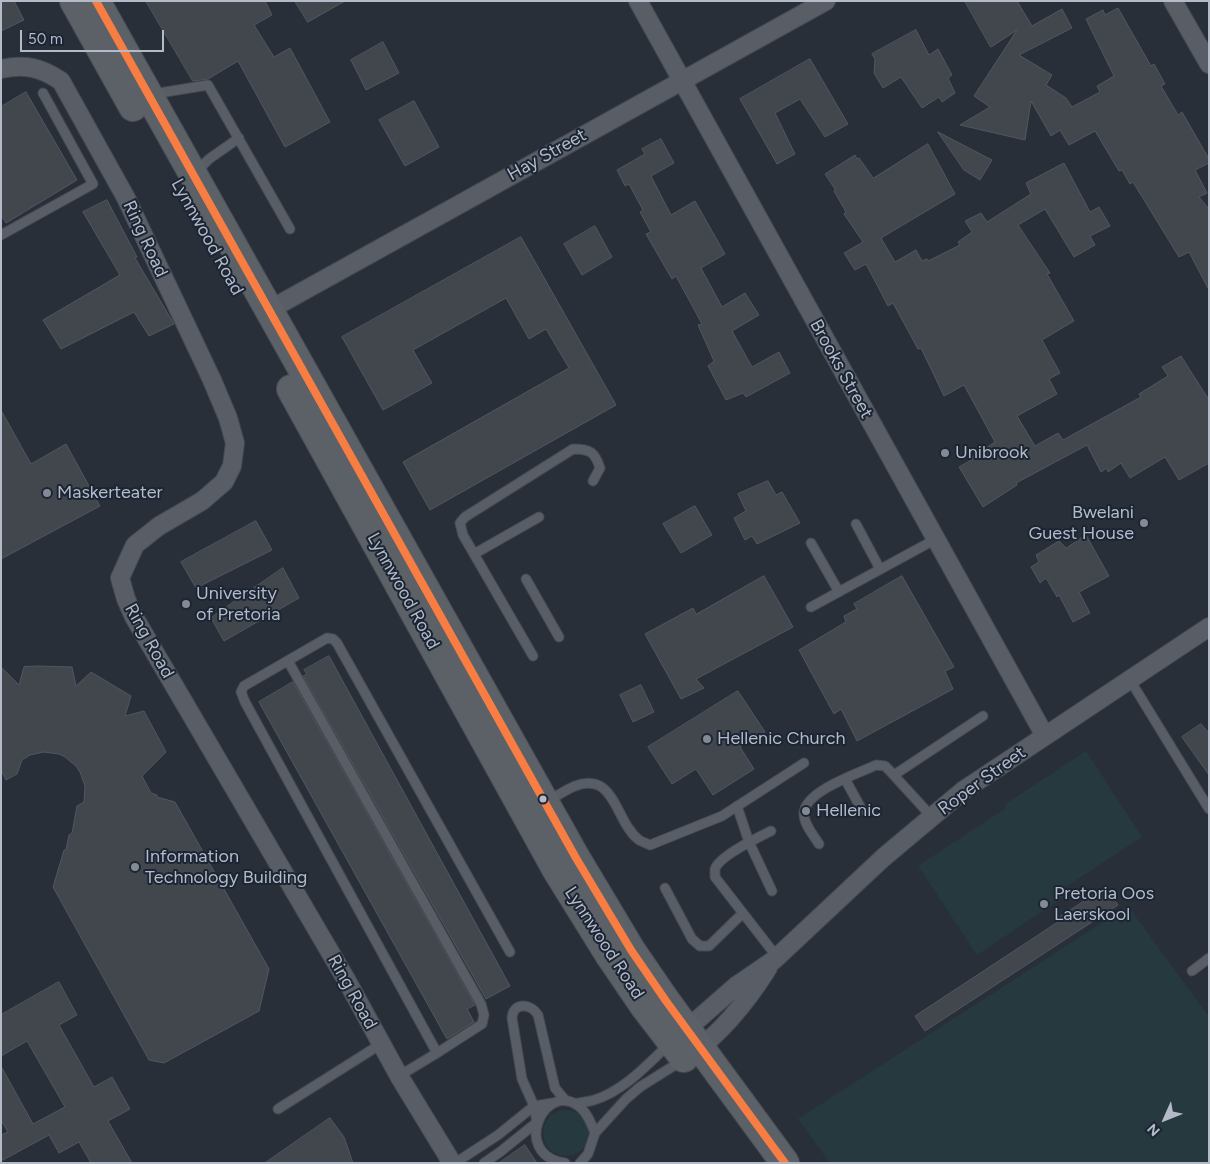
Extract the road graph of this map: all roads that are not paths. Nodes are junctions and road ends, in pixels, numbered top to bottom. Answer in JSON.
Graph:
{"nodes":[{"id":1,"x":74,"y":1,"type":"edge"},
{"id":2,"x":96,"y":1,"type":"edge"},
{"id":3,"x":638,"y":1,"type":"edge"},
{"id":4,"x":826,"y":1,"type":"edge"},
{"id":5,"x":1174,"y":1,"type":"edge"},
{"id":6,"x":1209,"y":64,"type":"edge"},
{"id":7,"x":1,"y":69,"type":"edge"},
{"id":8,"x":682,"y":80,"type":"junction"},
{"id":9,"x":43,"y":93,"type":"dead end"},
{"id":10,"x":149,"y":95,"type":"junction"},
{"id":11,"x":239,"y":138,"type":"junction"},
{"id":12,"x":193,"y":175,"type":"junction"},
{"id":13,"x":290,"y":229,"type":"dead end"},
{"id":14,"x":1,"y":234,"type":"edge"},
{"id":15,"x":269,"y":310,"type":"junction"},
{"id":16,"x":593,"y":481,"type":"dead end"},
{"id":17,"x":539,"y":517,"type":"dead end"},
{"id":18,"x":856,"y":524,"type":"dead end"},
{"id":19,"x":936,"y":539,"type":"junction"},
{"id":20,"x":811,"y":543,"type":"dead end"},
{"id":21,"x":474,"y":554,"type":"junction"},
{"id":22,"x":880,"y":569,"type":"junction"},
{"id":23,"x":526,"y":579,"type":"dead end"},
{"id":24,"x":839,"y":592,"type":"junction"},
{"id":25,"x":811,"y":607,"type":"dead end"},
{"id":26,"x":1209,"y":627,"type":"edge"},
{"id":27,"x":559,"y":637,"type":"dead end"},
{"id":28,"x":533,"y":656,"type":"dead end"},
{"id":29,"x":288,"y":661,"type":"junction"},
{"id":30,"x":1130,"y":680,"type":"junction"},
{"id":31,"x":983,"y":716,"type":"dead end"},
{"id":32,"x":1045,"y":736,"type":"junction"},
{"id":33,"x":804,"y":764,"type":"dead end"},
{"id":34,"x":894,"y":775,"type":"junction"},
{"id":35,"x":845,"y":779,"type":"junction"},
{"id":36,"x":545,"y":803,"type":"junction"},
{"id":37,"x":737,"y":806,"type":"junction"},
{"id":38,"x":1209,"y":809,"type":"edge"},
{"id":39,"x":862,"y":810,"type":"dead end"},
{"id":40,"x":932,"y":817,"type":"junction"},
{"id":41,"x":771,"y":831,"type":"dead end"},
{"id":42,"x":749,"y":842,"type":"junction"},
{"id":43,"x":819,"y":844,"type":"dead end"},
{"id":44,"x":665,"y":888,"type":"dead end"},
{"id":45,"x":772,"y":891,"type":"dead end"},
{"id":46,"x":743,"y":913,"type":"junction"},
{"id":47,"x":510,"y":952,"type":"dead end"},
{"id":48,"x":776,"y":958,"type":"junction"},
{"id":49,"x":1209,"y":958,"type":"edge"},
{"id":50,"x":1192,"y":971,"type":"dead end"},
{"id":51,"x":381,"y":1044,"type":"junction"},
{"id":52,"x":686,"y":1045,"type":"junction"},
{"id":53,"x":437,"y":1053,"type":"junction"},
{"id":54,"x":399,"y":1076,"type":"junction"},
{"id":55,"x":570,"y":1102,"type":"junction"},
{"id":56,"x":556,"y":1103,"type":"junction"},
{"id":57,"x":534,"y":1106,"type":"junction"},
{"id":58,"x":278,"y":1109,"type":"dead end"},
{"id":59,"x":536,"y":1123,"type":"junction"},
{"id":60,"x":595,"y":1133,"type":"junction"},
{"id":61,"x":560,"y":1162,"type":"edge"},
{"id":62,"x":453,"y":1163,"type":"edge"},
{"id":63,"x":484,"y":1163,"type":"edge"},
{"id":64,"x":580,"y":1163,"type":"edge"},
{"id":65,"x":761,"y":1163,"type":"edge"},
{"id":66,"x":785,"y":1163,"type":"edge"}],
"edges":[{"from":1,"to":52,"type":"main road","name":"Lynnwood Road"},
{"from":2,"to":10,"type":"main road","name":"Lynnwood Road"},
{"from":3,"to":8,"type":"street","name":"Brooks Street"},
{"from":4,"to":8,"type":"street","name":"Hay Street"},
{"from":5,"to":6,"type":"street"},
{"from":7,"to":51,"type":"street","name":"Ring Road"},
{"from":8,"to":15,"type":"street","name":"Hay Street"},
{"from":8,"to":19,"type":"street","name":"Brooks Street"},
{"from":9,"to":14,"type":"lane"},
{"from":10,"to":11,"type":"lane"},
{"from":10,"to":12,"type":"main road","name":"Lynnwood Road"},
{"from":11,"to":12,"type":"lane"},
{"from":11,"to":13,"type":"lane"},
{"from":12,"to":15,"type":"main road","name":"Lynnwood Road"},
{"from":15,"to":36,"type":"main road","name":"Lynnwood Road"},
{"from":16,"to":21,"type":"lane"},
{"from":17,"to":21,"type":"lane"},
{"from":18,"to":22,"type":"lane"},
{"from":19,"to":22,"type":"lane"},
{"from":19,"to":32,"type":"street","name":"Brooks Street"},
{"from":20,"to":24,"type":"lane"},
{"from":21,"to":28,"type":"lane"},
{"from":22,"to":24,"type":"lane"},
{"from":23,"to":27,"type":"lane"},
{"from":24,"to":25,"type":"lane"},
{"from":26,"to":30,"type":"street","name":"Roper Street"},
{"from":29,"to":47,"type":"lane"},
{"from":29,"to":53,"type":"lane"},
{"from":29,"to":53,"type":"lane"},
{"from":30,"to":32,"type":"street","name":"Roper Street"},
{"from":30,"to":38,"type":"lane"},
{"from":31,"to":34,"type":"lane"},
{"from":32,"to":40,"type":"street","name":"Roper Street"},
{"from":33,"to":37,"type":"lane"},
{"from":34,"to":35,"type":"lane"},
{"from":34,"to":40,"type":"lane"},
{"from":35,"to":39,"type":"lane"},
{"from":35,"to":43,"type":"lane"},
{"from":36,"to":37,"type":"lane"},
{"from":36,"to":52,"type":"main road","name":"Lynnwood Road"},
{"from":37,"to":42,"type":"lane"},
{"from":40,"to":48,"type":"street","name":"Roper Street"},
{"from":41,"to":42,"type":"lane"},
{"from":42,"to":45,"type":"lane"},
{"from":42,"to":46,"type":"lane"},
{"from":44,"to":46,"type":"lane"},
{"from":46,"to":48,"type":"lane"},
{"from":48,"to":52,"type":"street","name":"Roper Street"},
{"from":49,"to":50,"type":"lane"},
{"from":51,"to":54,"type":"street","name":"Ring Road"},
{"from":51,"to":58,"type":"lane"},
{"from":52,"to":55,"type":"lane"},
{"from":52,"to":60,"type":"lane"},
{"from":52,"to":65,"type":"main road","name":"Lynnwood Road"},
{"from":52,"to":66,"type":"main road","name":"Lynnwood Road"},
{"from":53,"to":54,"type":"lane"},
{"from":54,"to":62,"type":"street","name":"Ring Road"},
{"from":55,"to":56,"type":"lane"},
{"from":55,"to":57,"type":"lane"},
{"from":55,"to":60,"type":"lane"},
{"from":56,"to":57,"type":"lane"},
{"from":56,"to":59,"type":"lane"},
{"from":57,"to":59,"type":"lane"},
{"from":57,"to":62,"type":"lane"},
{"from":59,"to":61,"type":"lane"},
{"from":59,"to":63,"type":"lane"},
{"from":60,"to":64,"type":"lane"}]}
